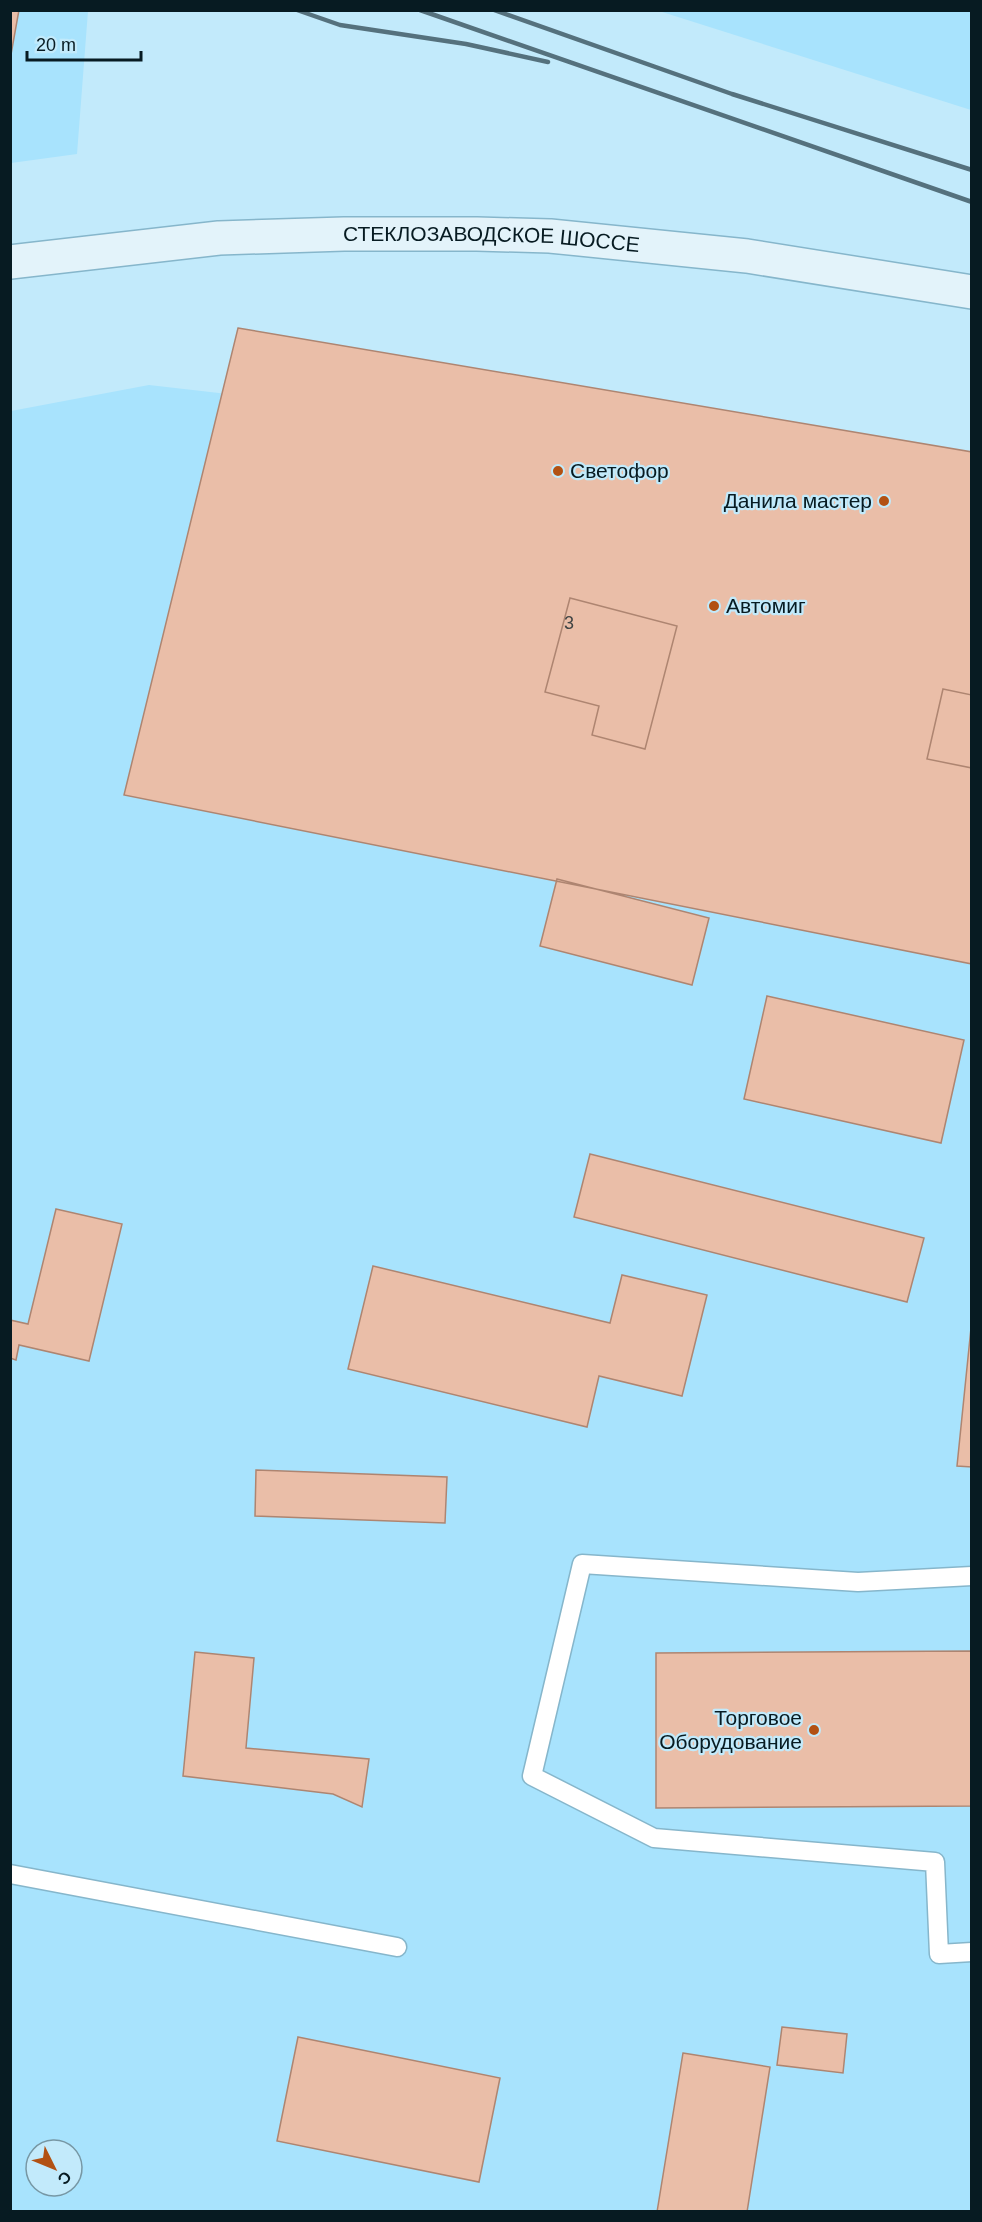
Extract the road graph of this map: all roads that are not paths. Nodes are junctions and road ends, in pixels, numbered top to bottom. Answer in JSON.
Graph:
{"nodes":[{"id":1,"x":10,"y":262,"type":"edge"},
{"id":2,"x":972,"y":292,"type":"edge"},
{"id":3,"x":972,"y":1576,"type":"edge"},
{"id":4,"x":10,"y":1874,"type":"edge"},
{"id":5,"x":397,"y":1947,"type":"dead end"},
{"id":6,"x":972,"y":1952,"type":"edge"}],
"edges":[{"from":1,"to":2,"type":"main road","name":"СТЕКЛОЗАВОДСКОЕ ШОССЕ"},
{"from":3,"to":6,"type":"lane"},
{"from":4,"to":5,"type":"lane"}]}
